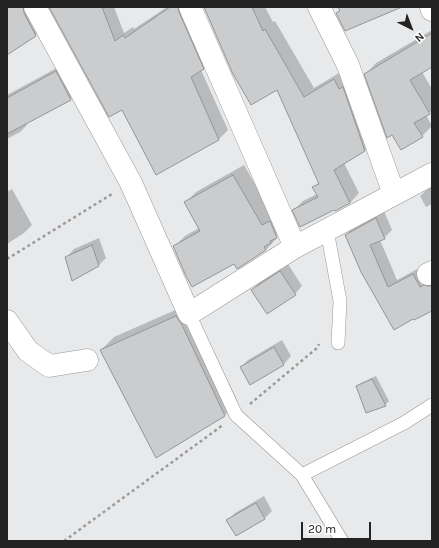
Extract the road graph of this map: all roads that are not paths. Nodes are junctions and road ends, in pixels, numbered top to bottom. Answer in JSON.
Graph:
{"nodes":[{"id":1,"x":34,"y":7,"type":"edge"},
{"id":2,"x":190,"y":7,"type":"edge"},
{"id":3,"x":319,"y":7,"type":"edge"},
{"id":4,"x":431,"y":7,"type":"edge"},
{"id":5,"x":432,"y":10,"type":"edge"},
{"id":6,"x":432,"y":174,"type":"edge"},
{"id":7,"x":394,"y":194,"type":"junction"},
{"id":8,"x":327,"y":230,"type":"junction"},
{"id":9,"x":295,"y":247,"type":"junction"},
{"id":10,"x":189,"y":314,"type":"junction"},
{"id":11,"x":7,"y":320,"type":"edge"},
{"id":12,"x":338,"y":343,"type":"dead end"},
{"id":13,"x":87,"y":360,"type":"dead end"},
{"id":14,"x":432,"y":405,"type":"edge"},
{"id":15,"x":302,"y":475,"type":"junction"},
{"id":16,"x":342,"y":541,"type":"edge"}],
"edges":[{"from":1,"to":10,"type":"street"},
{"from":2,"to":9,"type":"street"},
{"from":3,"to":7,"type":"street"},
{"from":4,"to":5,"type":"street"},
{"from":6,"to":7,"type":"street"},
{"from":7,"to":8,"type":"street"},
{"from":8,"to":9,"type":"street"},
{"from":8,"to":12,"type":"lane"},
{"from":9,"to":10,"type":"street"},
{"from":10,"to":15,"type":"lane"},
{"from":11,"to":13,"type":"street"},
{"from":14,"to":15,"type":"lane"},
{"from":15,"to":16,"type":"lane"}]}
